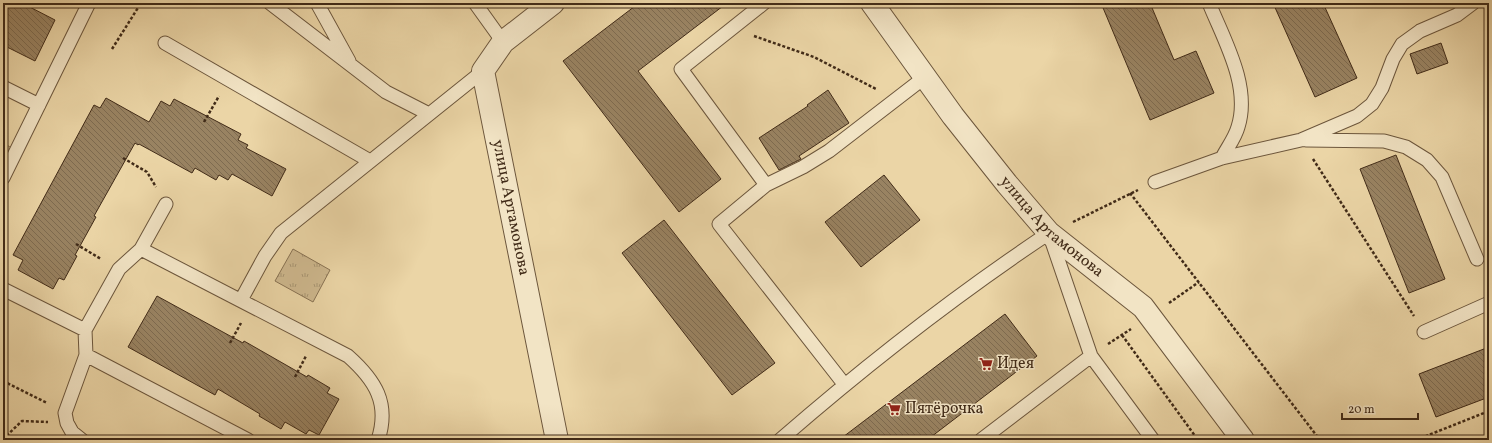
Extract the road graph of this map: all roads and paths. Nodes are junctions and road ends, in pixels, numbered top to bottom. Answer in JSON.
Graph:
{"nodes":[{"id":1,"x":89,"y":3,"type":"edge"},
{"id":2,"x":140,"y":3,"type":"edge"},
{"id":3,"x":270,"y":3,"type":"edge"},
{"id":4,"x":317,"y":3,"type":"edge"},
{"id":5,"x":475,"y":3,"type":"edge"},
{"id":6,"x":553,"y":3,"type":"edge"},
{"id":7,"x":764,"y":3,"type":"edge"},
{"id":8,"x":872,"y":3,"type":"edge"},
{"id":9,"x":1209,"y":3,"type":"edge"},
{"id":10,"x":1473,"y":3,"type":"edge"},
{"id":11,"x":733,"y":28,"type":"junction"},
{"id":12,"x":503,"y":42,"type":"junction"},
{"id":13,"x":165,"y":43,"type":"dead end"},
{"id":14,"x":112,"y":49,"type":"dead end"},
{"id":15,"x":352,"y":66,"type":"junction"},
{"id":16,"x":483,"y":71,"type":"junction"},
{"id":17,"x":925,"y":77,"type":"junction"},
{"id":18,"x":228,"y":80,"type":"junction"},
{"id":19,"x":3,"y":87,"type":"edge"},
{"id":20,"x":896,"y":100,"type":"junction"},
{"id":21,"x":39,"y":105,"type":"junction"},
{"id":22,"x":429,"y":114,"type":"junction"},
{"id":23,"x":204,"y":122,"type":"dead end"},
{"id":24,"x":1301,"y":140,"type":"junction"},
{"id":25,"x":123,"y":158,"type":"dead end"},
{"id":26,"x":1222,"y":158,"type":"junction"},
{"id":27,"x":370,"y":162,"type":"junction"},
{"id":28,"x":3,"y":178,"type":"edge"},
{"id":29,"x":1155,"y":182,"type":"joint"},
{"id":30,"x":766,"y":185,"type":"junction"},
{"id":31,"x":1130,"y":194,"type":"junction"},
{"id":32,"x":166,"y":204,"type":"joint"},
{"id":33,"x":1049,"y":233,"type":"junction"},
{"id":34,"x":76,"y":244,"type":"dead end"},
{"id":35,"x":141,"y":249,"type":"junction"},
{"id":36,"x":1477,"y":260,"type":"dead end"},
{"id":37,"x":118,"y":269,"type":"junction"},
{"id":38,"x":3,"y":289,"type":"edge"},
{"id":39,"x":241,"y":300,"type":"junction"},
{"id":40,"x":1489,"y":303,"type":"edge"},
{"id":41,"x":85,"y":330,"type":"junction"},
{"id":42,"x":1424,"y":332,"type":"joint"},
{"id":43,"x":1122,"y":335,"type":"dead end"},
{"id":44,"x":86,"y":355,"type":"junction"},
{"id":45,"x":1091,"y":356,"type":"junction"},
{"id":46,"x":3,"y":381,"type":"edge"},
{"id":47,"x":844,"y":384,"type":"junction"},
{"id":48,"x":1489,"y":411,"type":"edge"},
{"id":49,"x":66,"y":418,"type":"junction"},
{"id":50,"x":3,"y":439,"type":"edge"},
{"id":51,"x":82,"y":440,"type":"edge"},
{"id":52,"x":248,"y":440,"type":"edge"},
{"id":53,"x":378,"y":440,"type":"edge"},
{"id":54,"x":557,"y":440,"type":"edge"},
{"id":55,"x":780,"y":440,"type":"edge"},
{"id":56,"x":981,"y":440,"type":"edge"},
{"id":57,"x":1152,"y":440,"type":"edge"},
{"id":58,"x":1198,"y":440,"type":"edge"},
{"id":59,"x":1243,"y":440,"type":"edge"},
{"id":60,"x":1320,"y":440,"type":"edge"},
{"id":61,"x":1416,"y":440,"type":"edge"}],
"edges":[{"from":1,"to":21,"type":"lane"},
{"from":2,"to":14,"type":"path"},
{"from":3,"to":15,"type":"lane"},
{"from":4,"to":15,"type":"lane"},
{"from":5,"to":12,"type":"lane"},
{"from":6,"to":12,"type":"street"},
{"from":7,"to":11,"type":"lane"},
{"from":8,"to":17,"type":"street","name":"улица Артамонова"},
{"from":9,"to":26,"type":"lane"},
{"from":10,"to":24,"type":"lane"},
{"from":11,"to":20,"type":"path"},
{"from":11,"to":30,"type":"lane"},
{"from":12,"to":16,"type":"street"},
{"from":13,"to":18,"type":"lane"},
{"from":15,"to":22,"type":"lane"},
{"from":16,"to":22,"type":"lane"},
{"from":16,"to":54,"type":"street","name":"улица Артамонова"},
{"from":17,"to":20,"type":"lane"},
{"from":17,"to":33,"type":"street","name":"улица Артамонова"},
{"from":18,"to":23,"type":"path"},
{"from":18,"to":27,"type":"lane"},
{"from":19,"to":21,"type":"lane"},
{"from":20,"to":30,"type":"lane"},
{"from":21,"to":28,"type":"lane"},
{"from":22,"to":27,"type":"lane"},
{"from":24,"to":26,"type":"lane"},
{"from":24,"to":36,"type":"lane"},
{"from":24,"to":42,"type":"path"},
{"from":25,"to":32,"type":"path"},
{"from":26,"to":29,"type":"lane"},
{"from":27,"to":39,"type":"lane"},
{"from":29,"to":31,"type":"path"},
{"from":30,"to":47,"type":"lane"},
{"from":31,"to":33,"type":"path"},
{"from":31,"to":60,"type":"path"},
{"from":32,"to":35,"type":"lane"},
{"from":33,"to":45,"type":"lane"},
{"from":33,"to":47,"type":"lane"},
{"from":33,"to":59,"type":"street","name":"улица Артамонова"},
{"from":34,"to":37,"type":"path"},
{"from":35,"to":37,"type":"lane"},
{"from":35,"to":39,"type":"lane"},
{"from":37,"to":41,"type":"lane"},
{"from":38,"to":41,"type":"lane"},
{"from":39,"to":53,"type":"lane"},
{"from":40,"to":42,"type":"lane"},
{"from":41,"to":44,"type":"lane"},
{"from":43,"to":58,"type":"path"},
{"from":44,"to":49,"type":"lane"},
{"from":44,"to":52,"type":"lane"},
{"from":45,"to":56,"type":"lane"},
{"from":45,"to":57,"type":"lane"},
{"from":46,"to":49,"type":"path"},
{"from":47,"to":55,"type":"lane"},
{"from":48,"to":61,"type":"path"},
{"from":49,"to":50,"type":"path"},
{"from":49,"to":51,"type":"lane"}]}
